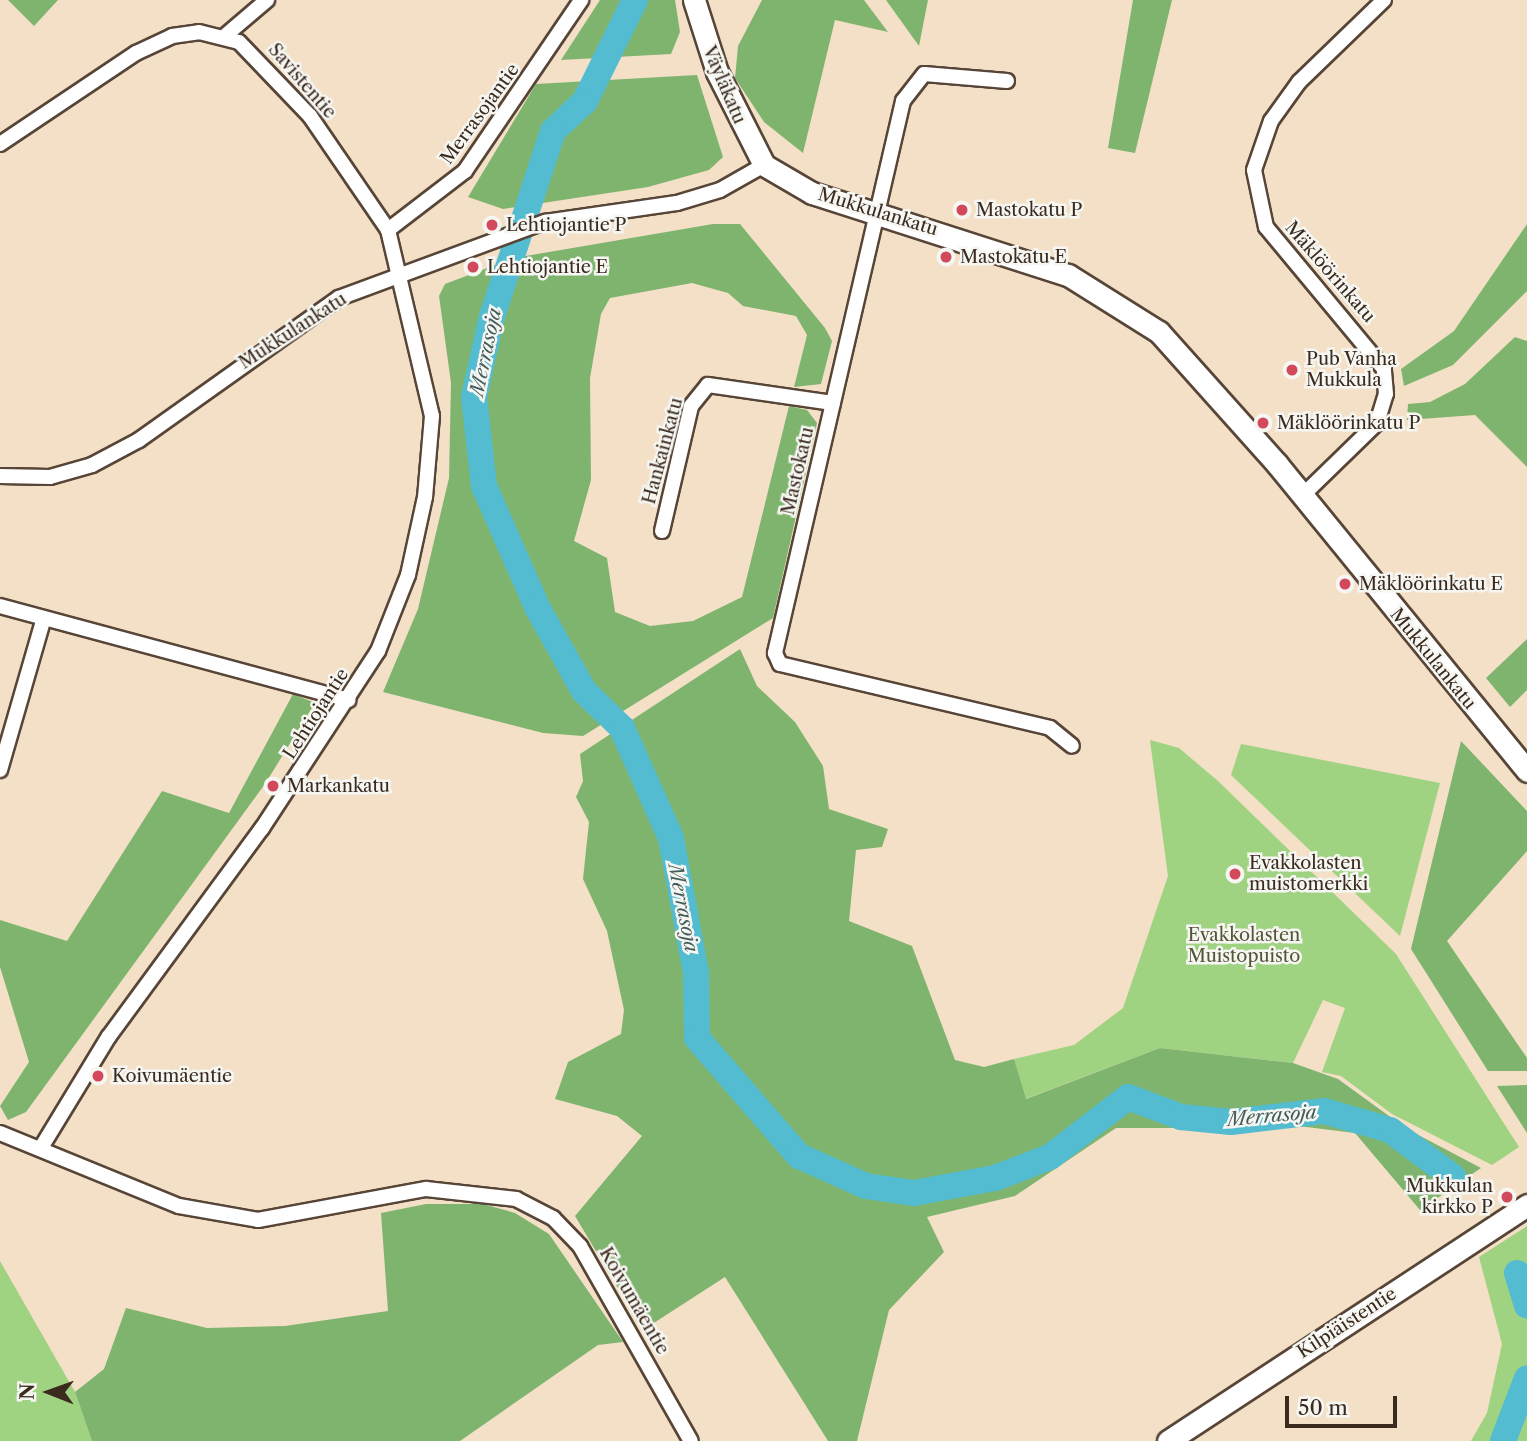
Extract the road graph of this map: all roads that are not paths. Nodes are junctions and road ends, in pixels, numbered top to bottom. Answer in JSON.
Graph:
{"nodes":[{"id":1,"x":267,"y":0,"type":"edge"},
{"id":2,"x":581,"y":0,"type":"edge"},
{"id":3,"x":694,"y":0,"type":"edge"},
{"id":4,"x":1384,"y":0,"type":"edge"},
{"id":5,"x":226,"y":35,"type":"junction"},
{"id":6,"x":1007,"y":81,"type":"dead end"},
{"id":7,"x":0,"y":144,"type":"edge"},
{"id":8,"x":764,"y":165,"type":"junction"},
{"id":9,"x":877,"y":215,"type":"junction"},
{"id":10,"x":388,"y":230,"type":"junction"},
{"id":11,"x":403,"y":275,"type":"junction"},
{"id":12,"x":833,"y":403,"type":"junction"},
{"id":13,"x":0,"y":475,"type":"edge"},
{"id":14,"x":1301,"y":496,"type":"junction"},
{"id":15,"x":662,"y":531,"type":"dead end"},
{"id":16,"x":0,"y":606,"type":"edge"},
{"id":17,"x":44,"y":618,"type":"junction"},
{"id":18,"x":349,"y":700,"type":"junction"},
{"id":19,"x":1072,"y":746,"type":"dead end"},
{"id":20,"x":0,"y":770,"type":"edge"},
{"id":21,"x":1527,"y":771,"type":"edge"},
{"id":22,"x":0,"y":1133,"type":"edge"},
{"id":23,"x":41,"y":1149,"type":"junction"},
{"id":24,"x":1527,"y":1205,"type":"edge"},
{"id":25,"x":690,"y":1439,"type":"edge"},
{"id":26,"x":1168,"y":1441,"type":"edge"}],
"edges":[{"from":1,"to":5,"type":"street"},
{"from":2,"to":10,"type":"street","name":"Merrasojantie"},
{"from":3,"to":8,"type":"street","name":"Väyläkatu"},
{"from":4,"to":14,"type":"street","name":"Mäklöörinkatu"},
{"from":5,"to":7,"type":"street"},
{"from":5,"to":10,"type":"street","name":"Savistentie"},
{"from":6,"to":9,"type":"street","name":"Mastokatu"},
{"from":8,"to":9,"type":"street","name":"Mukkulankatu"},
{"from":8,"to":11,"type":"street","name":"Mukkulankatu"},
{"from":9,"to":12,"type":"street","name":"Mastokatu"},
{"from":9,"to":14,"type":"street","name":"Mukkulankatu"},
{"from":10,"to":11,"type":"street","name":"Savistentie"},
{"from":11,"to":13,"type":"street","name":"Mukkulankatu"},
{"from":11,"to":18,"type":"street","name":"Lehtiojantie"},
{"from":12,"to":15,"type":"street","name":"Hankainkatu"},
{"from":12,"to":19,"type":"street","name":"Mastokatu"},
{"from":14,"to":21,"type":"street","name":"Mukkulankatu"},
{"from":16,"to":17,"type":"street"},
{"from":17,"to":18,"type":"street"},
{"from":17,"to":20,"type":"street"},
{"from":18,"to":23,"type":"street","name":"Lehtiojantie"},
{"from":22,"to":23,"type":"street","name":"Koivumäentie"},
{"from":23,"to":25,"type":"street","name":"Koivumäentie"},
{"from":24,"to":26,"type":"street","name":"Kilpiäistentie"}]}
